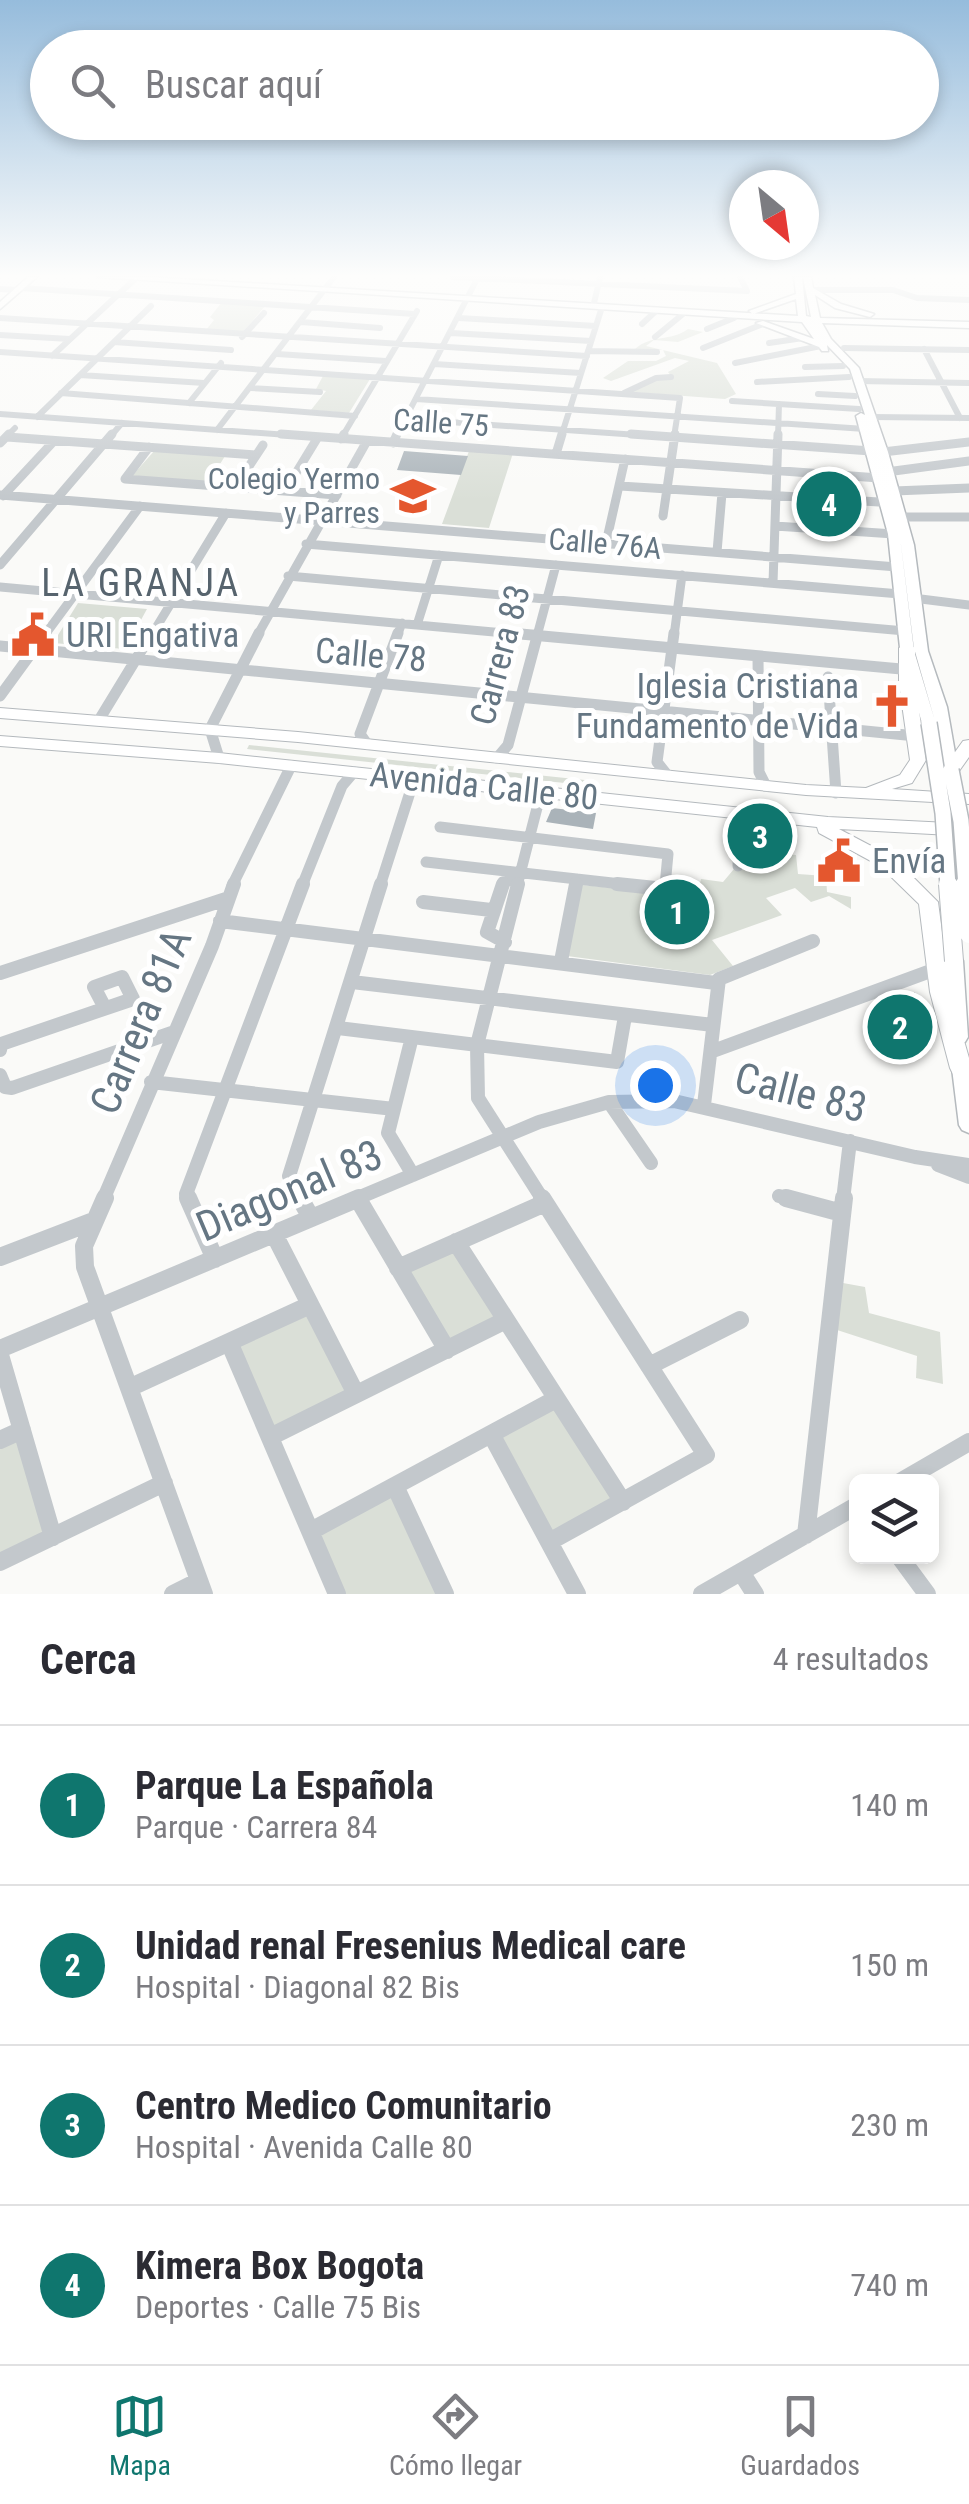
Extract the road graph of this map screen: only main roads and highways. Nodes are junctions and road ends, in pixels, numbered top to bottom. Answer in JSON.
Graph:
{"nodes":[{"id":1,"x":827,"y":351,"type":"edge"},
{"id":2,"x":835,"y":351,"type":"edge"},
{"id":3,"x":845,"y":351,"type":"edge"},
{"id":4,"x":851,"y":373,"type":"junction"},
{"id":5,"x":877,"y":451,"type":"junction"},
{"id":6,"x":894,"y":498,"type":"junction"},
{"id":7,"x":906,"y":596,"type":"junction"},
{"id":8,"x":906,"y":639,"type":"joint"},
{"id":9,"x":0,"y":713,"type":"edge"},
{"id":10,"x":930,"y":728,"type":"junction"},
{"id":11,"x":0,"y":741,"type":"edge"},
{"id":12,"x":960,"y":757,"type":"edge"},
{"id":13,"x":842,"y":794,"type":"junction"},
{"id":14,"x":969,"y":799,"type":"edge"},
{"id":15,"x":801,"y":821,"type":"junction"},
{"id":16,"x":969,"y":830,"type":"edge"},
{"id":17,"x":969,"y":934,"type":"edge"},
{"id":18,"x":945,"y":965,"type":"junction"},
{"id":19,"x":960,"y":1068,"type":"joint"},
{"id":20,"x":969,"y":1125,"type":"edge"}],
"edges":[{"from":1,"to":4,"type":"main road"},
{"from":2,"to":4,"type":"main road"},
{"from":3,"to":4,"type":"main road"},
{"from":4,"to":5,"type":"main road"},
{"from":4,"to":5,"type":"main road"},
{"from":5,"to":6,"type":"main road"},
{"from":6,"to":7,"type":"main road"},
{"from":6,"to":7,"type":"main road"},
{"from":7,"to":8,"type":"main road"},
{"from":7,"to":10,"type":"main road"},
{"from":8,"to":10,"type":"highway"},
{"from":9,"to":13,"type":"highway","name":"Avenida Calle 80"},
{"from":10,"to":12,"type":"main road"},
{"from":10,"to":13,"type":"highway"},
{"from":10,"to":18,"type":"main road","bridge":true},
{"from":11,"to":15,"type":"highway","name":"Avenida Calle 80"},
{"from":12,"to":17,"type":"main road","bridge":true},
{"from":13,"to":14,"type":"highway","name":"Avenida Calle 80"},
{"from":15,"to":16,"type":"highway","name":"Avenida Calle 80"},
{"from":15,"to":18,"type":"highway"},
{"from":18,"to":19,"type":"highway"},
{"from":19,"to":20,"type":"main road"}]}
